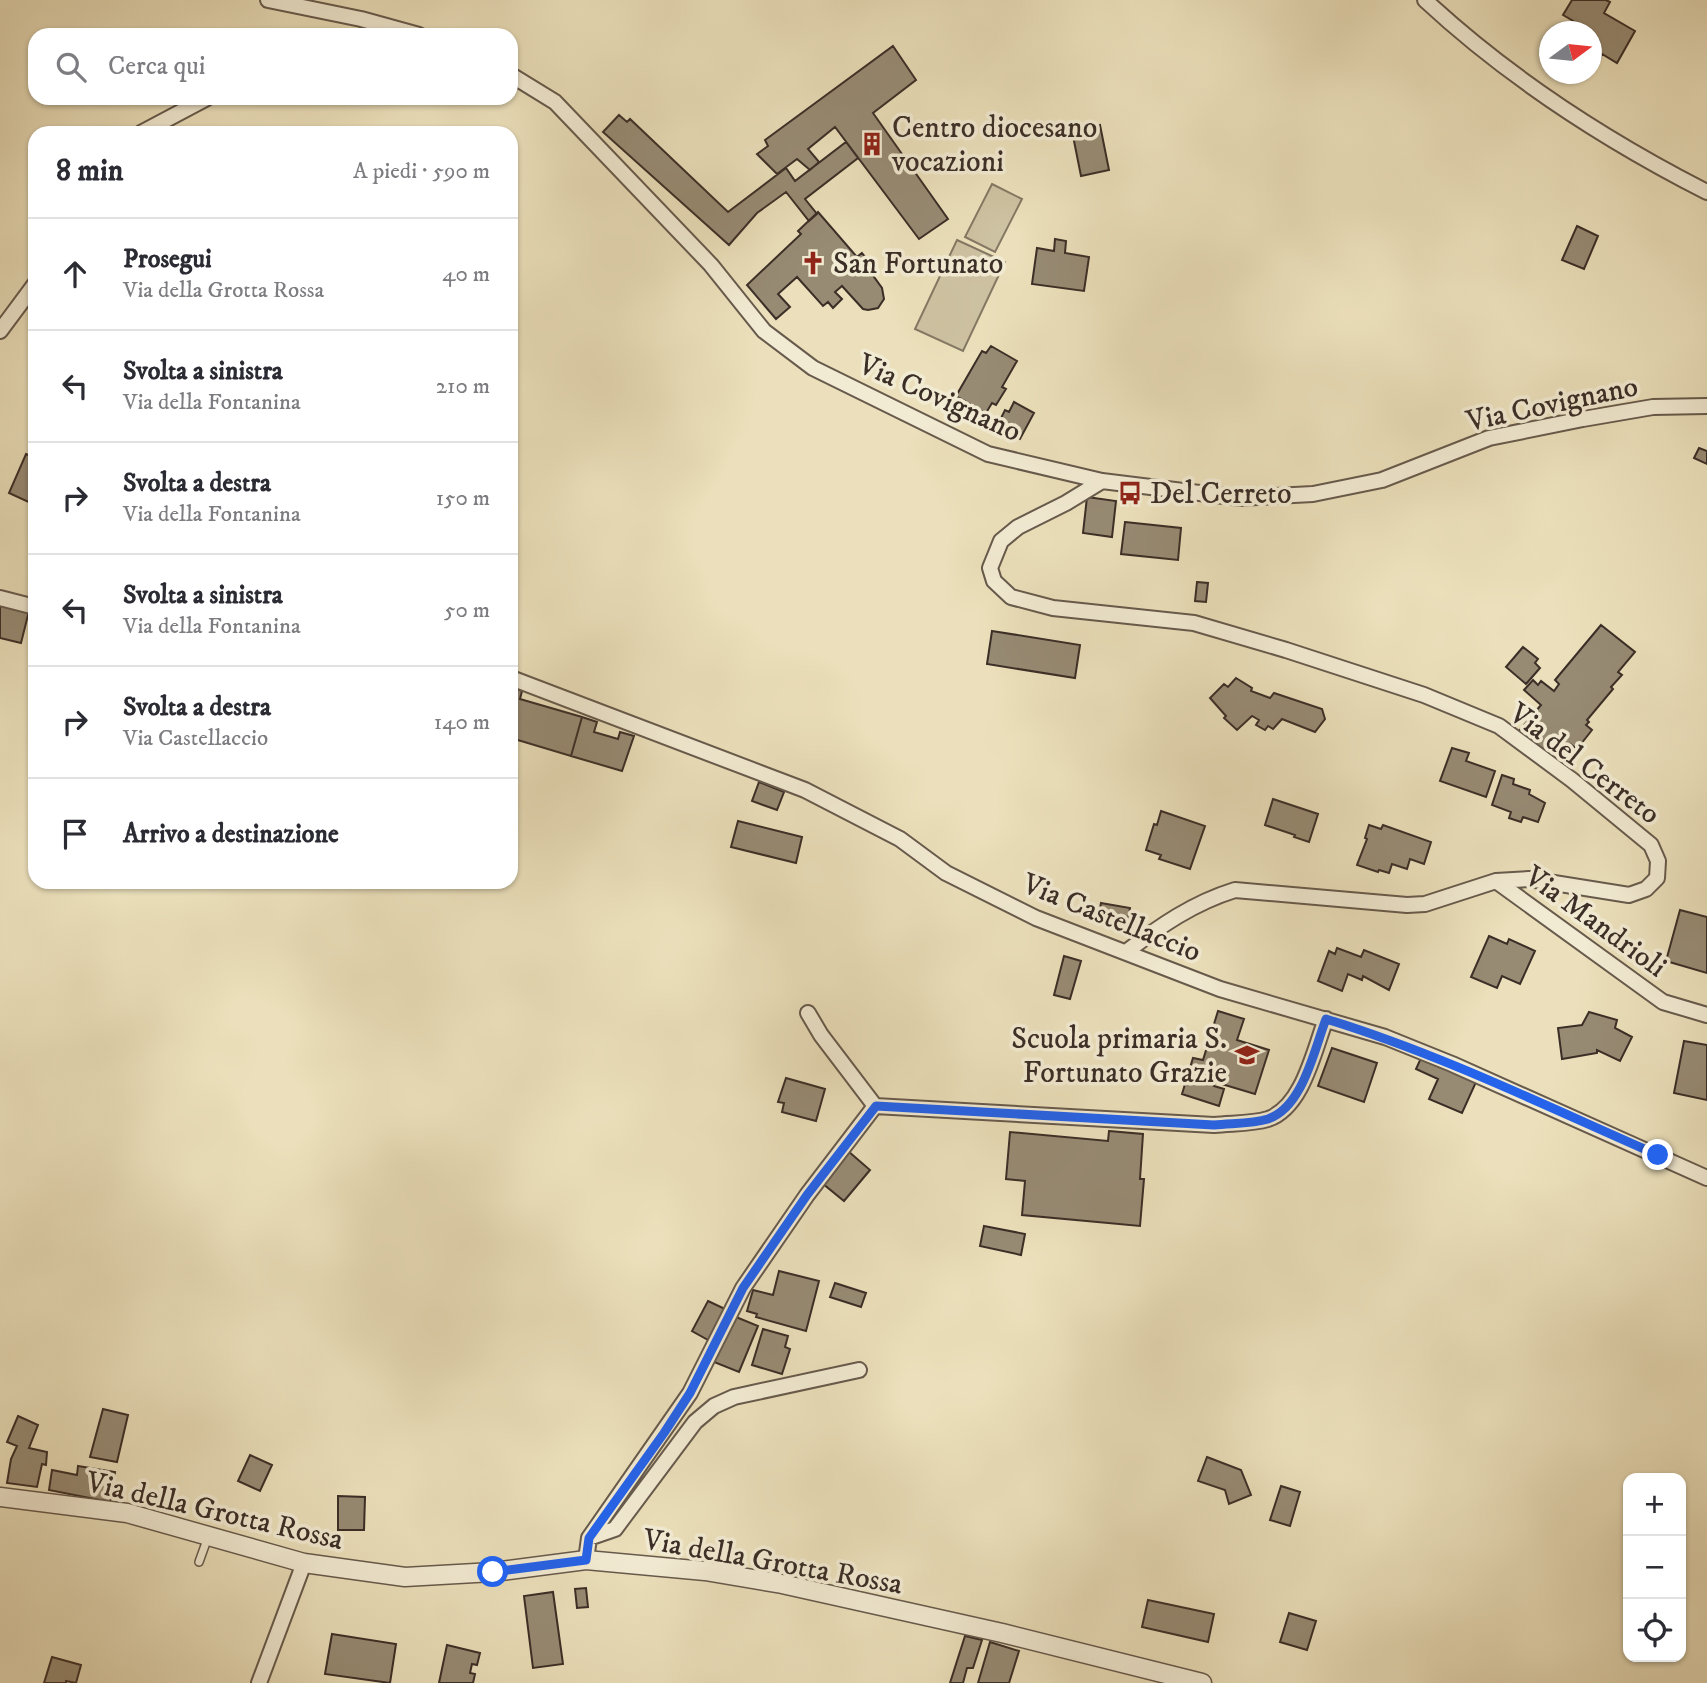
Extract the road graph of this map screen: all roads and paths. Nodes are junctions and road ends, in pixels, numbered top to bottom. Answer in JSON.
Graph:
{"nodes":[{"id":1,"x":268,"y":0,"type":"edge"},
{"id":2,"x":1425,"y":0,"type":"edge"},
{"id":3,"x":394,"y":28,"type":"edge"},
{"id":4,"x":518,"y":79,"type":"edge"},
{"id":5,"x":194,"y":105,"type":"edge"},
{"id":6,"x":154,"y":126,"type":"edge"},
{"id":7,"x":1707,"y":192,"type":"edge"},
{"id":8,"x":28,"y":293,"type":"edge"},
{"id":9,"x":0,"y":331,"type":"edge"},
{"id":10,"x":1707,"y":406,"type":"edge"},
{"id":11,"x":1102,"y":481,"type":"junction"},
{"id":12,"x":0,"y":598,"type":"edge"},
{"id":13,"x":28,"y":605,"type":"edge"},
{"id":14,"x":518,"y":681,"type":"edge"},
{"id":15,"x":1496,"y":881,"type":"junction"},
{"id":16,"x":1126,"y":952,"type":"junction"},
{"id":17,"x":808,"y":1013,"type":"dead end"},
{"id":18,"x":1707,"y":1015,"type":"edge"},
{"id":19,"x":1326,"y":1019,"type":"junction"},
{"id":20,"x":876,"y":1106,"type":"junction"},
{"id":21,"x":1707,"y":1178,"type":"edge"},
{"id":22,"x":859,"y":1370,"type":"dead end"},
{"id":23,"x":0,"y":1497,"type":"edge"},
{"id":24,"x":208,"y":1536,"type":"junction"},
{"id":25,"x":589,"y":1538,"type":"junction"},
{"id":26,"x":586,"y":1560,"type":"junction"},
{"id":27,"x":198,"y":1562,"type":"dead end"},
{"id":28,"x":304,"y":1563,"type":"junction"},
{"id":29,"x":259,"y":1683,"type":"edge"},
{"id":30,"x":1202,"y":1683,"type":"edge"}],
"edges":[{"from":1,"to":3,"type":"street"},
{"from":2,"to":7,"type":"street"},
{"from":4,"to":11,"type":"street","name":"Via Covignano"},
{"from":5,"to":6,"type":"street"},
{"from":8,"to":9,"type":"street"},
{"from":10,"to":11,"type":"street","name":"Via Covignano"},
{"from":11,"to":15,"type":"street","name":"Via del Cerreto"},
{"from":12,"to":13,"type":"street"},
{"from":14,"to":16,"type":"street","name":"Via Castellaccio"},
{"from":15,"to":16,"type":"street","name":"Via del Cerreto"},
{"from":15,"to":18,"type":"street","name":"Via Mandrioli"},
{"from":16,"to":19,"type":"street","name":"Via Castellaccio"},
{"from":17,"to":20,"type":"street"},
{"from":19,"to":20,"type":"street"},
{"from":19,"to":21,"type":"street","name":"Via Castellaccio"},
{"from":20,"to":25,"type":"street"},
{"from":22,"to":25,"type":"street"},
{"from":23,"to":24,"type":"street","name":"Via della Grotta Rossa"},
{"from":24,"to":27,"type":"lane"},
{"from":24,"to":28,"type":"street","name":"Via della Grotta Rossa"},
{"from":25,"to":26,"type":"street"},
{"from":26,"to":28,"type":"street","name":"Via della Grotta Rossa"},
{"from":26,"to":30,"type":"street","name":"Via della Grotta Rossa"},
{"from":28,"to":29,"type":"street"}]}
